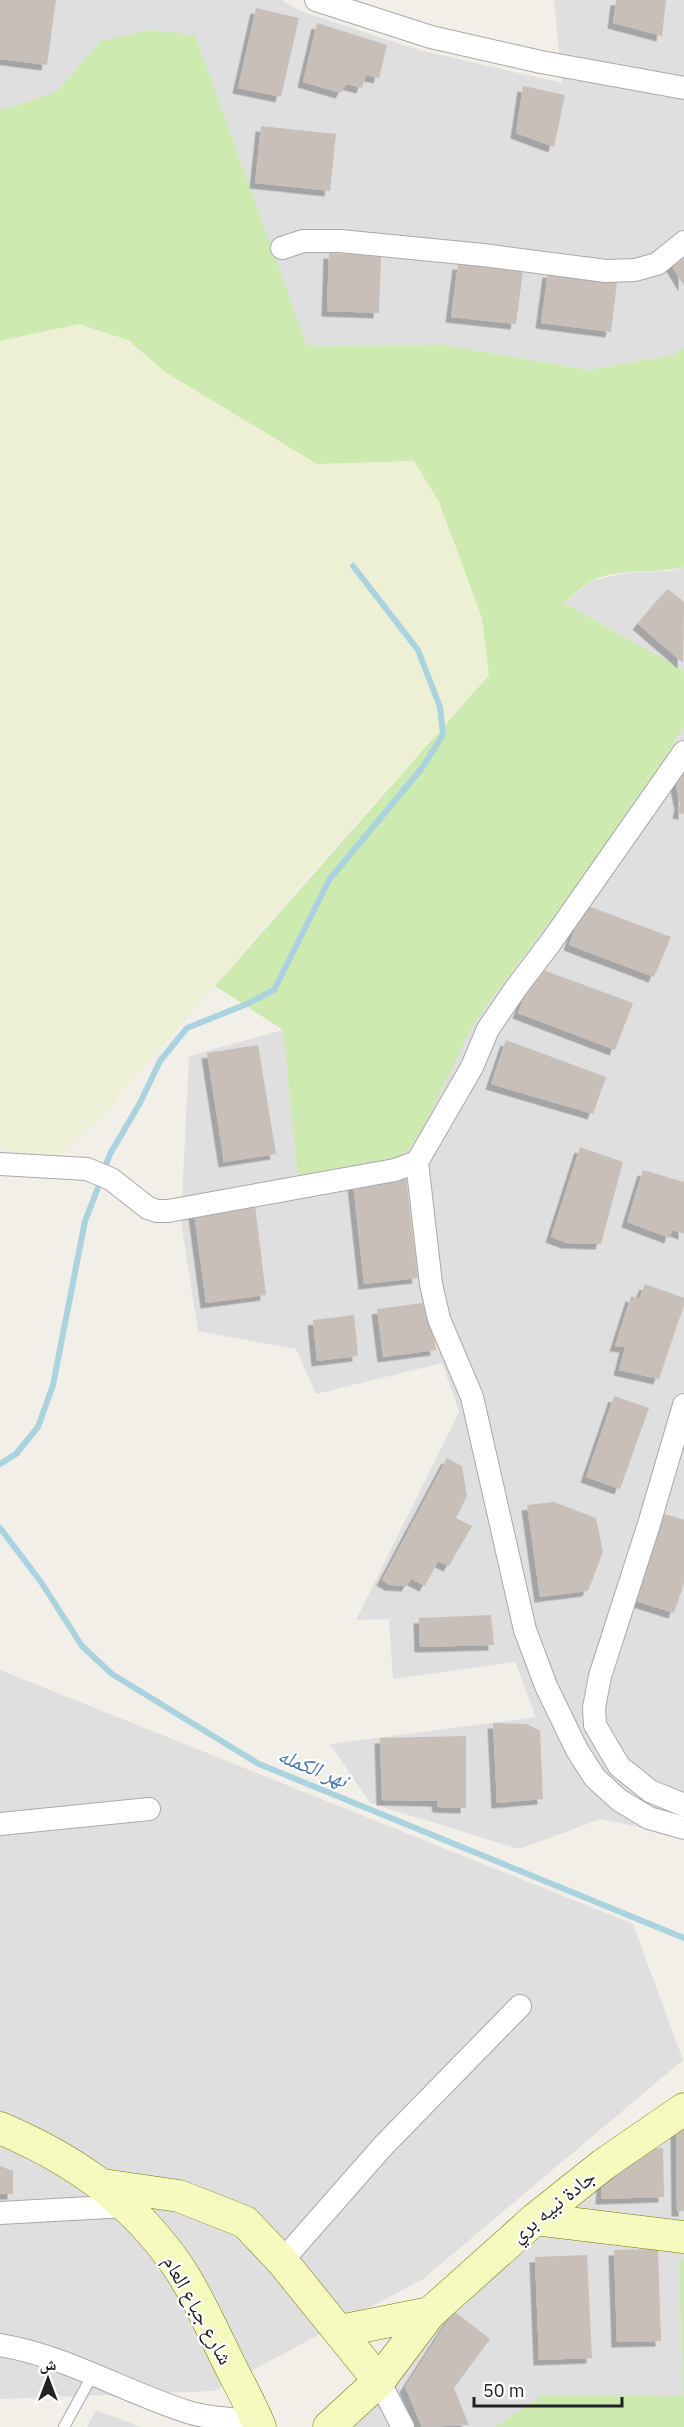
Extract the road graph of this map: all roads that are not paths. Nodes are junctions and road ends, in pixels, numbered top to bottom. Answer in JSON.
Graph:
{"nodes":[{"id":1,"x":316,"y":0,"type":"edge"},
{"id":2,"x":684,"y":88,"type":"edge"},
{"id":3,"x":684,"y":242,"type":"edge"},
{"id":4,"x":282,"y":248,"type":"dead end"},
{"id":5,"x":684,"y":752,"type":"edge"},
{"id":6,"x":417,"y":1162,"type":"junction"},
{"id":7,"x":0,"y":1164,"type":"edge"},
{"id":8,"x":684,"y":1405,"type":"edge"},
{"id":9,"x":684,"y":1805,"type":"edge"},
{"id":10,"x":149,"y":1809,"type":"dead end"},
{"id":11,"x":0,"y":1824,"type":"edge"},
{"id":12,"x":684,"y":1828,"type":"edge"},
{"id":13,"x":520,"y":2006,"type":"dead end"},
{"id":14,"x":684,"y":2109,"type":"edge"},
{"id":15,"x":0,"y":2128,"type":"edge"},
{"id":16,"x":114,"y":2195,"type":"junction"},
{"id":17,"x":0,"y":2213,"type":"edge"},
{"id":18,"x":535,"y":2219,"type":"junction"},
{"id":19,"x":684,"y":2237,"type":"edge"},
{"id":20,"x":282,"y":2261,"type":"junction"},
{"id":21,"x":430,"y":2313,"type":"junction"},
{"id":22,"x":340,"y":2331,"type":"junction"},
{"id":23,"x":0,"y":2345,"type":"edge"},
{"id":24,"x":93,"y":2374,"type":"junction"},
{"id":25,"x":379,"y":2381,"type":"junction"},
{"id":26,"x":258,"y":2424,"type":"edge"},
{"id":27,"x":64,"y":2427,"type":"edge"},
{"id":28,"x":329,"y":2427,"type":"edge"},
{"id":29,"x":403,"y":2427,"type":"edge"}],
"edges":[{"from":1,"to":2,"type":"street"},
{"from":3,"to":4,"type":"street"},
{"from":5,"to":6,"type":"street"},
{"from":6,"to":7,"type":"street"},
{"from":6,"to":12,"type":"street"},
{"from":8,"to":9,"type":"street"},
{"from":10,"to":11,"type":"street"},
{"from":13,"to":20,"type":"street"},
{"from":14,"to":18,"type":"street","name":"جادة نبيه بري"},
{"from":15,"to":16,"type":"street","name":"شارع جباع العام"},
{"from":16,"to":17,"type":"street"},
{"from":16,"to":20,"type":"street"},
{"from":16,"to":26,"type":"street","name":"شارع جباع العام"},
{"from":18,"to":19,"type":"street"},
{"from":18,"to":21,"type":"street","name":"جادة نبيه بري"},
{"from":20,"to":22,"type":"street"},
{"from":21,"to":22,"type":"street"},
{"from":21,"to":25,"type":"street","name":"جادة نبيه بري"},
{"from":22,"to":25,"type":"street"},
{"from":23,"to":24,"type":"street"},
{"from":24,"to":26,"type":"street"},
{"from":24,"to":27,"type":"lane"},
{"from":25,"to":28,"type":"street","name":"جادة نبيه بري"},
{"from":25,"to":29,"type":"street"}]}
